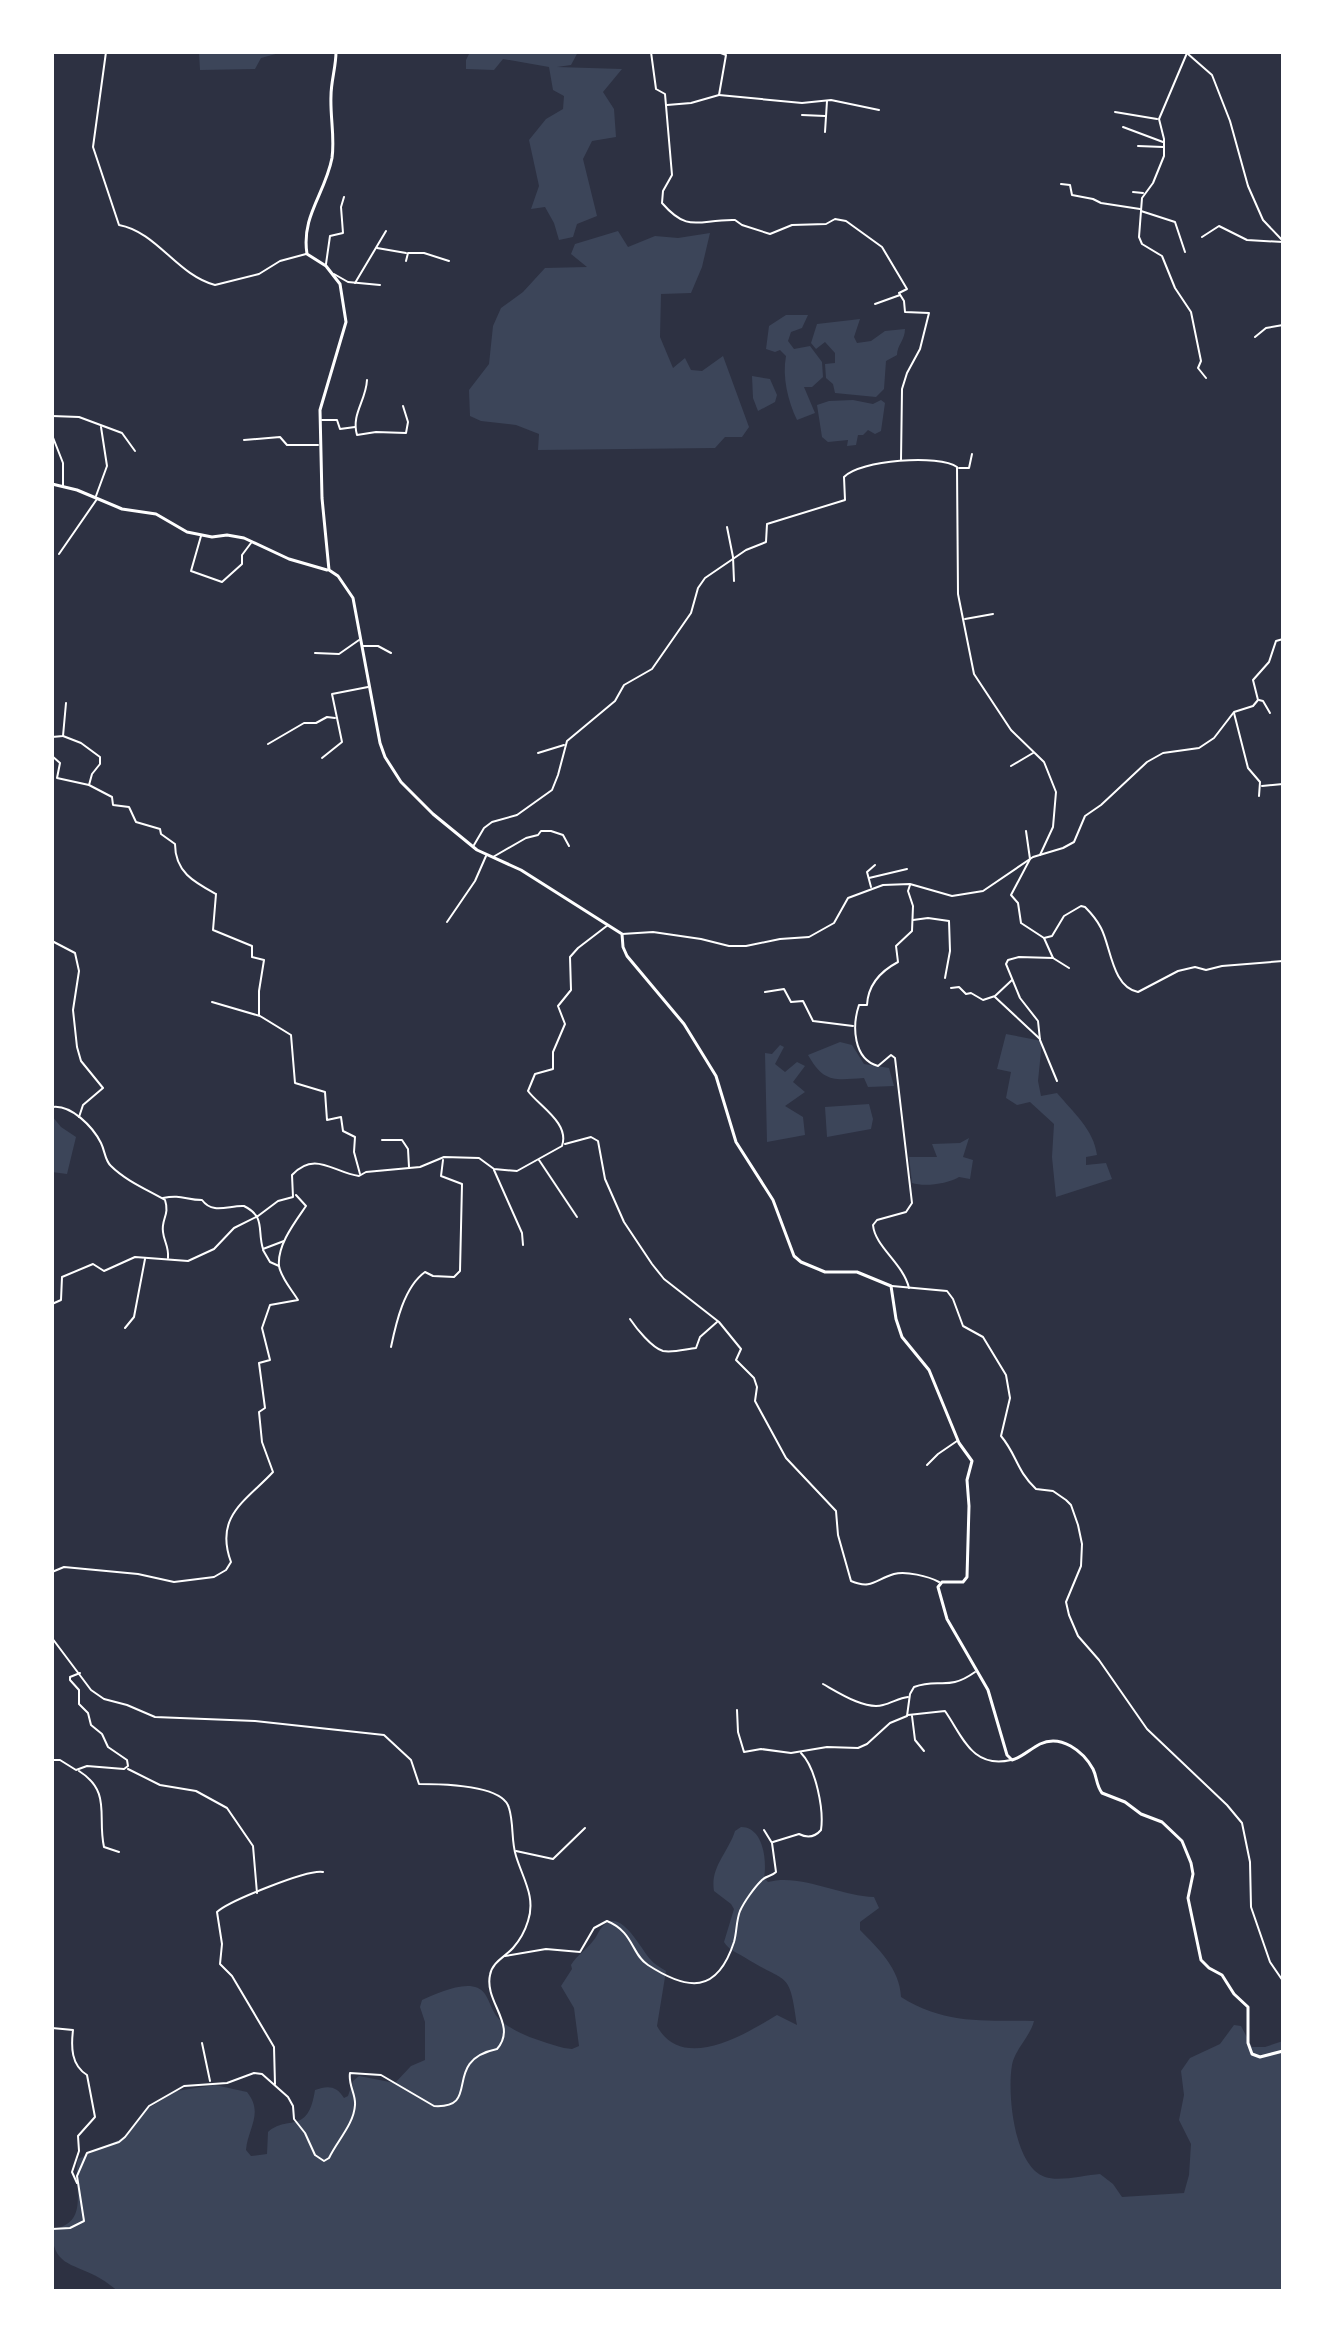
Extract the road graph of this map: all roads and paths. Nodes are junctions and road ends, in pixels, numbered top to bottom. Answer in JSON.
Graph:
{"nodes":[{"id":1,"x":106,"y":52,"type":"edge"},
{"id":2,"x":336,"y":52,"type":"edge"},
{"id":3,"x":651,"y":52,"type":"edge"},
{"id":4,"x":718,"y":52,"type":"edge"},
{"id":5,"x":1186,"y":52,"type":"edge"},
{"id":6,"x":719,"y":95,"type":"junction"},
{"id":7,"x":827,"y":100,"type":"junction"},
{"id":8,"x":666,"y":105,"type":"junction"},
{"id":9,"x":879,"y":110,"type":"dead end"},
{"id":10,"x":1115,"y":112,"type":"dead end"},
{"id":11,"x":802,"y":115,"type":"dead end"},
{"id":12,"x":826,"y":116,"type":"junction"},
{"id":13,"x":1159,"y":119,"type":"junction"},
{"id":14,"x":1123,"y":127,"type":"dead end"},
{"id":15,"x":825,"y":132,"type":"dead end"},
{"id":16,"x":1164,"y":145,"type":"junction"},
{"id":17,"x":1138,"y":146,"type":"dead end"},
{"id":18,"x":1061,"y":184,"type":"dead end"},
{"id":19,"x":1133,"y":192,"type":"dead end"},
{"id":20,"x":1145,"y":192,"type":"junction"},
{"id":21,"x":344,"y":197,"type":"dead end"},
{"id":22,"x":1140,"y":210,"type":"junction"},
{"id":23,"x":386,"y":231,"type":"dead end"},
{"id":24,"x":1202,"y":237,"type":"dead end"},
{"id":25,"x":1283,"y":242,"type":"edge"},
{"id":26,"x":376,"y":248,"type":"junction"},
{"id":27,"x":1185,"y":252,"type":"dead end"},
{"id":28,"x":408,"y":253,"type":"junction"},
{"id":29,"x":307,"y":254,"type":"junction"},
{"id":30,"x":406,"y":261,"type":"dead end"},
{"id":31,"x":449,"y":261,"type":"dead end"},
{"id":32,"x":326,"y":266,"type":"junction"},
{"id":33,"x":333,"y":273,"type":"junction"},
{"id":34,"x":355,"y":283,"type":"junction"},
{"id":35,"x":380,"y":285,"type":"dead end"},
{"id":36,"x":900,"y":295,"type":"junction"},
{"id":37,"x":875,"y":304,"type":"dead end"},
{"id":38,"x":1283,"y":325,"type":"edge"},
{"id":39,"x":1255,"y":337,"type":"dead end"},
{"id":40,"x":1206,"y":378,"type":"dead end"},
{"id":41,"x":367,"y":380,"type":"dead end"},
{"id":42,"x":53,"y":396,"type":"edge"},
{"id":43,"x":403,"y":406,"type":"dead end"},
{"id":44,"x":52,"y":416,"type":"edge"},
{"id":45,"x":321,"y":420,"type":"junction"},
{"id":46,"x":101,"y":426,"type":"junction"},
{"id":47,"x":355,"y":427,"type":"junction"},
{"id":48,"x":52,"y":435,"type":"edge"},
{"id":49,"x":244,"y":440,"type":"dead end"},
{"id":50,"x":322,"y":444,"type":"junction"},
{"id":51,"x":135,"y":451,"type":"dead end"},
{"id":52,"x":972,"y":454,"type":"dead end"},
{"id":53,"x":901,"y":461,"type":"junction"},
{"id":54,"x":957,"y":467,"type":"junction"},
{"id":55,"x":52,"y":484,"type":"edge"},
{"id":56,"x":63,"y":487,"type":"junction"},
{"id":57,"x":96,"y":498,"type":"junction"},
{"id":58,"x":727,"y":527,"type":"dead end"},
{"id":59,"x":202,"y":535,"type":"junction"},
{"id":60,"x":252,"y":541,"type":"junction"},
{"id":61,"x":59,"y":554,"type":"dead end"},
{"id":62,"x":733,"y":557,"type":"junction"},
{"id":63,"x":329,"y":570,"type":"junction"},
{"id":64,"x":734,"y":581,"type":"dead end"},
{"id":65,"x":993,"y":614,"type":"dead end"},
{"id":66,"x":963,"y":619,"type":"junction"},
{"id":67,"x":1283,"y":639,"type":"edge"},
{"id":68,"x":361,"y":640,"type":"junction"},
{"id":69,"x":361,"y":646,"type":"junction"},
{"id":70,"x":315,"y":653,"type":"dead end"},
{"id":71,"x":391,"y":653,"type":"dead end"},
{"id":72,"x":368,"y":687,"type":"junction"},
{"id":73,"x":1258,"y":700,"type":"junction"},
{"id":74,"x":66,"y":703,"type":"dead end"},
{"id":75,"x":1234,"y":712,"type":"junction"},
{"id":76,"x":1270,"y":713,"type":"dead end"},
{"id":77,"x":337,"y":719,"type":"junction"},
{"id":78,"x":63,"y":736,"type":"junction"},
{"id":79,"x":52,"y":737,"type":"edge"},
{"id":80,"x":268,"y":744,"type":"dead end"},
{"id":81,"x":564,"y":745,"type":"junction"},
{"id":82,"x":1034,"y":752,"type":"junction"},
{"id":83,"x":538,"y":753,"type":"dead end"},
{"id":84,"x":52,"y":756,"type":"edge"},
{"id":85,"x":322,"y":758,"type":"dead end"},
{"id":86,"x":1011,"y":766,"type":"dead end"},
{"id":87,"x":1283,"y":784,"type":"edge"},
{"id":88,"x":89,"y":785,"type":"junction"},
{"id":89,"x":1261,"y":786,"type":"junction"},
{"id":90,"x":1259,"y":796,"type":"dead end"},
{"id":91,"x":1026,"y":831,"type":"dead end"},
{"id":92,"x":473,"y":846,"type":"junction"},
{"id":93,"x":569,"y":846,"type":"dead end"},
{"id":94,"x":486,"y":855,"type":"junction"},
{"id":95,"x":1040,"y":855,"type":"junction"},
{"id":96,"x":492,"y":857,"type":"junction"},
{"id":97,"x":1030,"y":859,"type":"junction"},
{"id":98,"x":875,"y":865,"type":"dead end"},
{"id":99,"x":907,"y":869,"type":"dead end"},
{"id":100,"x":869,"y":878,"type":"junction"},
{"id":101,"x":910,"y":884,"type":"junction"},
{"id":102,"x":872,"y":888,"type":"junction"},
{"id":103,"x":912,"y":920,"type":"junction"},
{"id":104,"x":447,"y":922,"type":"dead end"},
{"id":105,"x":609,"y":925,"type":"junction"},
{"id":106,"x":622,"y":934,"type":"junction"},
{"id":107,"x":1044,"y":938,"type":"junction"},
{"id":108,"x":52,"y":941,"type":"edge"},
{"id":109,"x":1053,"y":958,"type":"junction"},
{"id":110,"x":1283,"y":961,"type":"edge"},
{"id":111,"x":1069,"y":968,"type":"dead end"},
{"id":112,"x":945,"y":978,"type":"dead end"},
{"id":113,"x":1013,"y":979,"type":"junction"},
{"id":114,"x":951,"y":988,"type":"dead end"},
{"id":115,"x":765,"y":992,"type":"dead end"},
{"id":116,"x":992,"y":997,"type":"junction"},
{"id":117,"x":212,"y":1002,"type":"dead end"},
{"id":118,"x":259,"y":1015,"type":"junction"},
{"id":119,"x":853,"y":1026,"type":"junction"},
{"id":120,"x":1040,"y":1040,"type":"junction"},
{"id":121,"x":1057,"y":1081,"type":"dead end"},
{"id":122,"x":52,"y":1107,"type":"edge"},
{"id":123,"x":79,"y":1118,"type":"junction"},
{"id":124,"x":382,"y":1140,"type":"dead end"},
{"id":125,"x":563,"y":1144,"type":"junction"},
{"id":126,"x":444,"y":1157,"type":"junction"},
{"id":127,"x":538,"y":1159,"type":"junction"},
{"id":128,"x":409,"y":1167,"type":"junction"},
{"id":129,"x":494,"y":1169,"type":"junction"},
{"id":130,"x":360,"y":1175,"type":"junction"},
{"id":131,"x":295,"y":1194,"type":"junction"},
{"id":132,"x":163,"y":1198,"type":"junction"},
{"id":133,"x":258,"y":1216,"type":"junction"},
{"id":134,"x":577,"y":1217,"type":"dead end"},
{"id":135,"x":285,"y":1240,"type":"junction"},
{"id":136,"x":523,"y":1245,"type":"dead end"},
{"id":137,"x":263,"y":1249,"type":"junction"},
{"id":138,"x":145,"y":1257,"type":"junction"},
{"id":139,"x":168,"y":1259,"type":"junction"},
{"id":140,"x":279,"y":1266,"type":"junction"},
{"id":141,"x":891,"y":1286,"type":"junction"},
{"id":142,"x":909,"y":1288,"type":"junction"},
{"id":143,"x":52,"y":1304,"type":"edge"},
{"id":144,"x":630,"y":1319,"type":"dead end"},
{"id":145,"x":718,"y":1321,"type":"junction"},
{"id":146,"x":125,"y":1328,"type":"dead end"},
{"id":147,"x":391,"y":1347,"type":"dead end"},
{"id":148,"x":958,"y":1440,"type":"junction"},
{"id":149,"x":927,"y":1465,"type":"dead end"},
{"id":150,"x":52,"y":1572,"type":"edge"},
{"id":151,"x":939,"y":1583,"type":"junction"},
{"id":152,"x":52,"y":1638,"type":"edge"},
{"id":153,"x":976,"y":1671,"type":"junction"},
{"id":154,"x":80,"y":1673,"type":"junction"},
{"id":155,"x":823,"y":1684,"type":"dead end"},
{"id":156,"x":909,"y":1697,"type":"junction"},
{"id":157,"x":737,"y":1710,"type":"dead end"},
{"id":158,"x":910,"y":1714,"type":"junction"},
{"id":159,"x":799,"y":1751,"type":"junction"},
{"id":160,"x":924,"y":1751,"type":"dead end"},
{"id":161,"x":52,"y":1760,"type":"edge"},
{"id":162,"x":1012,"y":1760,"type":"junction"},
{"id":163,"x":128,"y":1768,"type":"junction"},
{"id":164,"x":78,"y":1770,"type":"junction"},
{"id":165,"x":585,"y":1828,"type":"dead end"},
{"id":166,"x":764,"y":1830,"type":"dead end"},
{"id":167,"x":772,"y":1843,"type":"junction"},
{"id":168,"x":514,"y":1851,"type":"junction"},
{"id":169,"x":119,"y":1852,"type":"dead end"},
{"id":170,"x":323,"y":1872,"type":"dead end"},
{"id":171,"x":257,"y":1893,"type":"junction"},
{"id":172,"x":504,"y":1956,"type":"junction"},
{"id":173,"x":1283,"y":1981,"type":"edge"},
{"id":174,"x":52,"y":2028,"type":"edge"},
{"id":175,"x":202,"y":2043,"type":"dead end"},
{"id":176,"x":1283,"y":2051,"type":"edge"},
{"id":177,"x":211,"y":2083,"type":"junction"},
{"id":178,"x":275,"y":2084,"type":"junction"},
{"id":179,"x":79,"y":2186,"type":"junction"},
{"id":180,"x":52,"y":2229,"type":"edge"}],
"edges":[{"from":1,"to":29,"type":"street"},
{"from":2,"to":29,"type":"street"},
{"from":3,"to":8,"type":"street"},
{"from":4,"to":6,"type":"street"},
{"from":5,"to":13,"type":"street"},
{"from":5,"to":25,"type":"street"},
{"from":6,"to":7,"type":"street"},
{"from":6,"to":8,"type":"street"},
{"from":7,"to":9,"type":"street"},
{"from":7,"to":12,"type":"street"},
{"from":8,"to":36,"type":"street"},
{"from":10,"to":13,"type":"street"},
{"from":11,"to":12,"type":"street"},
{"from":12,"to":15,"type":"street"},
{"from":13,"to":16,"type":"street"},
{"from":14,"to":16,"type":"street"},
{"from":16,"to":17,"type":"street"},
{"from":16,"to":20,"type":"street"},
{"from":18,"to":22,"type":"street"},
{"from":19,"to":20,"type":"street"},
{"from":20,"to":22,"type":"street"},
{"from":21,"to":32,"type":"street"},
{"from":22,"to":27,"type":"street"},
{"from":22,"to":40,"type":"street"},
{"from":23,"to":26,"type":"street"},
{"from":24,"to":25,"type":"street"},
{"from":26,"to":28,"type":"street"},
{"from":26,"to":34,"type":"street"},
{"from":28,"to":30,"type":"street"},
{"from":28,"to":31,"type":"street"},
{"from":29,"to":32,"type":"street"},
{"from":32,"to":33,"type":"street"},
{"from":33,"to":34,"type":"street"},
{"from":33,"to":45,"type":"street"},
{"from":34,"to":35,"type":"street"},
{"from":36,"to":37,"type":"street"},
{"from":36,"to":53,"type":"street"},
{"from":38,"to":39,"type":"street"},
{"from":41,"to":47,"type":"street"},
{"from":42,"to":44,"type":"street"},
{"from":43,"to":47,"type":"street"},
{"from":44,"to":46,"type":"street"},
{"from":45,"to":47,"type":"street"},
{"from":45,"to":50,"type":"street"},
{"from":46,"to":51,"type":"street"},
{"from":46,"to":57,"type":"street"},
{"from":48,"to":56,"type":"street"},
{"from":49,"to":50,"type":"street"},
{"from":50,"to":63,"type":"street"},
{"from":52,"to":54,"type":"street"},
{"from":53,"to":54,"type":"street"},
{"from":53,"to":62,"type":"street"},
{"from":54,"to":66,"type":"street"},
{"from":55,"to":56,"type":"street"},
{"from":56,"to":57,"type":"street"},
{"from":57,"to":59,"type":"street"},
{"from":57,"to":61,"type":"street"},
{"from":58,"to":62,"type":"street"},
{"from":59,"to":60,"type":"street"},
{"from":59,"to":60,"type":"street"},
{"from":60,"to":63,"type":"street"},
{"from":62,"to":64,"type":"street"},
{"from":62,"to":81,"type":"street"},
{"from":63,"to":68,"type":"street"},
{"from":65,"to":66,"type":"street"},
{"from":66,"to":82,"type":"street"},
{"from":67,"to":73,"type":"street"},
{"from":68,"to":69,"type":"street"},
{"from":68,"to":70,"type":"street"},
{"from":69,"to":71,"type":"street"},
{"from":69,"to":72,"type":"street"},
{"from":72,"to":77,"type":"street"},
{"from":72,"to":92,"type":"street"},
{"from":73,"to":75,"type":"street"},
{"from":73,"to":76,"type":"street"},
{"from":74,"to":78,"type":"street"},
{"from":75,"to":89,"type":"street"},
{"from":75,"to":95,"type":"street"},
{"from":77,"to":80,"type":"street"},
{"from":77,"to":85,"type":"street"},
{"from":78,"to":79,"type":"street"},
{"from":78,"to":88,"type":"street"},
{"from":81,"to":83,"type":"street"},
{"from":81,"to":92,"type":"street"},
{"from":82,"to":86,"type":"street"},
{"from":82,"to":95,"type":"street"},
{"from":84,"to":88,"type":"street"},
{"from":87,"to":89,"type":"street"},
{"from":88,"to":118,"type":"street"},
{"from":89,"to":90,"type":"street"},
{"from":91,"to":97,"type":"street"},
{"from":92,"to":94,"type":"street"},
{"from":93,"to":96,"type":"street"},
{"from":94,"to":96,"type":"street"},
{"from":94,"to":104,"type":"street"},
{"from":95,"to":97,"type":"street"},
{"from":96,"to":105,"type":"street"},
{"from":97,"to":101,"type":"street"},
{"from":97,"to":107,"type":"street"},
{"from":98,"to":100,"type":"street"},
{"from":99,"to":100,"type":"street"},
{"from":100,"to":102,"type":"street"},
{"from":101,"to":102,"type":"street"},
{"from":101,"to":103,"type":"street"},
{"from":102,"to":106,"type":"street"},
{"from":103,"to":112,"type":"street"},
{"from":103,"to":119,"type":"street"},
{"from":105,"to":106,"type":"street"},
{"from":105,"to":125,"type":"street"},
{"from":106,"to":141,"type":"street"},
{"from":107,"to":109,"type":"street"},
{"from":107,"to":110,"type":"street"},
{"from":108,"to":123,"type":"street"},
{"from":109,"to":111,"type":"street"},
{"from":109,"to":113,"type":"street"},
{"from":113,"to":116,"type":"street"},
{"from":113,"to":120,"type":"street"},
{"from":114,"to":116,"type":"street"},
{"from":115,"to":119,"type":"street"},
{"from":116,"to":120,"type":"street"},
{"from":117,"to":118,"type":"street"},
{"from":118,"to":130,"type":"street"},
{"from":119,"to":142,"type":"street"},
{"from":120,"to":121,"type":"street"},
{"from":122,"to":123,"type":"street"},
{"from":123,"to":132,"type":"street"},
{"from":124,"to":128,"type":"street"},
{"from":125,"to":127,"type":"street"},
{"from":125,"to":145,"type":"street"},
{"from":126,"to":128,"type":"street"},
{"from":126,"to":129,"type":"street"},
{"from":126,"to":147,"type":"street"},
{"from":127,"to":129,"type":"street"},
{"from":127,"to":134,"type":"street"},
{"from":128,"to":130,"type":"street"},
{"from":129,"to":136,"type":"street"},
{"from":130,"to":131,"type":"street"},
{"from":131,"to":133,"type":"street"},
{"from":131,"to":135,"type":"street"},
{"from":132,"to":133,"type":"street"},
{"from":132,"to":139,"type":"street"},
{"from":133,"to":137,"type":"street"},
{"from":133,"to":139,"type":"street"},
{"from":135,"to":137,"type":"street"},
{"from":135,"to":140,"type":"street"},
{"from":137,"to":140,"type":"street"},
{"from":138,"to":139,"type":"street"},
{"from":138,"to":143,"type":"street"},
{"from":138,"to":146,"type":"street"},
{"from":140,"to":150,"type":"street"},
{"from":141,"to":142,"type":"street"},
{"from":141,"to":148,"type":"street"},
{"from":142,"to":173,"type":"street"},
{"from":144,"to":145,"type":"street"},
{"from":145,"to":151,"type":"street"},
{"from":148,"to":149,"type":"street"},
{"from":148,"to":151,"type":"street"},
{"from":151,"to":153,"type":"street"},
{"from":152,"to":154,"type":"street"},
{"from":153,"to":156,"type":"street"},
{"from":153,"to":162,"type":"street"},
{"from":154,"to":163,"type":"street"},
{"from":154,"to":168,"type":"street"},
{"from":155,"to":156,"type":"street"},
{"from":156,"to":158,"type":"street"},
{"from":157,"to":159,"type":"street"},
{"from":158,"to":159,"type":"street"},
{"from":158,"to":160,"type":"street"},
{"from":158,"to":162,"type":"street"},
{"from":159,"to":167,"type":"street"},
{"from":161,"to":164,"type":"street"},
{"from":162,"to":176,"type":"street"},
{"from":163,"to":164,"type":"street"},
{"from":163,"to":171,"type":"street"},
{"from":164,"to":169,"type":"street"},
{"from":165,"to":168,"type":"street"},
{"from":166,"to":167,"type":"street"},
{"from":167,"to":172,"type":"street"},
{"from":168,"to":172,"type":"street"},
{"from":170,"to":171,"type":"street"},
{"from":171,"to":178,"type":"street"},
{"from":172,"to":178,"type":"street"},
{"from":174,"to":179,"type":"street"},
{"from":175,"to":177,"type":"street"},
{"from":177,"to":178,"type":"street"},
{"from":177,"to":179,"type":"street"},
{"from":179,"to":180,"type":"street"}]}
